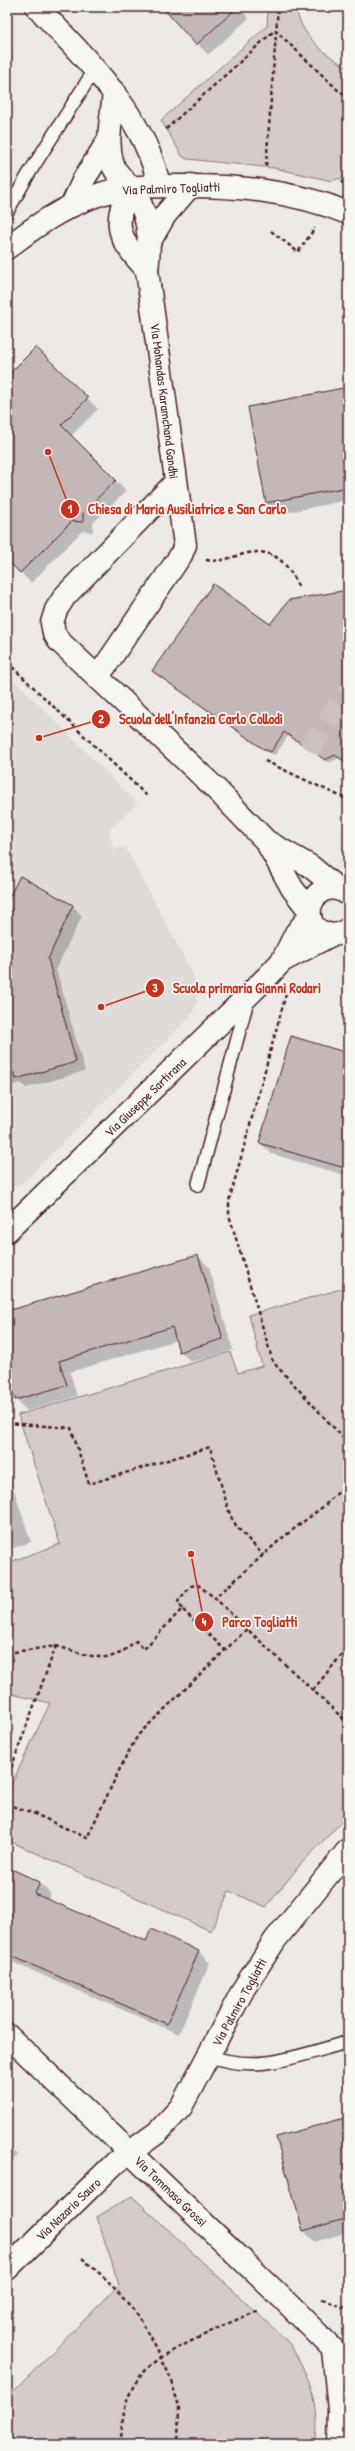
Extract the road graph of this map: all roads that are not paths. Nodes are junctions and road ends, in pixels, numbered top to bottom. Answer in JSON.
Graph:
{"nodes":[{"id":1,"x":37,"y":7,"type":"edge"},
{"id":2,"x":95,"y":69,"type":"junction"},
{"id":3,"x":114,"y":92,"type":"junction"},
{"id":4,"x":108,"y":141,"type":"junction"},
{"id":5,"x":159,"y":186,"type":"junction"},
{"id":6,"x":191,"y":186,"type":"junction"},
{"id":7,"x":130,"y":187,"type":"junction"},
{"id":8,"x":72,"y":205,"type":"junction"},
{"id":9,"x":7,"y":212,"type":"edge"},
{"id":10,"x":348,"y":213,"type":"edge"},
{"id":11,"x":150,"y":241,"type":"junction"},
{"id":12,"x":7,"y":248,"type":"edge"},
{"id":13,"x":147,"y":270,"type":"junction"},
{"id":14,"x":176,"y":483,"type":"junction"},
{"id":15,"x":97,"y":678,"type":"junction"},
{"id":16,"x":266,"y":842,"type":"junction"},
{"id":17,"x":343,"y":892,"type":"edge"},
{"id":18,"x":310,"y":913,"type":"junction"},
{"id":19,"x":341,"y":934,"type":"edge"},
{"id":20,"x":282,"y":961,"type":"junction"},
{"id":21,"x":250,"y":995,"type":"junction"},
{"id":22,"x":198,"y":1185,"type":"dead end"},
{"id":23,"x":7,"y":1231,"type":"edge"},
{"id":24,"x":348,"y":1850,"type":"edge"},
{"id":25,"x":7,"y":2035,"type":"edge"},
{"id":26,"x":348,"y":2042,"type":"edge"},
{"id":27,"x":209,"y":2056,"type":"junction"},
{"id":28,"x":131,"y":2153,"type":"junction"},
{"id":29,"x":7,"y":2269,"type":"edge"},
{"id":30,"x":342,"y":2356,"type":"edge"},
{"id":31,"x":338,"y":2444,"type":"edge"}],
"edges":[{"from":1,"to":2,"type":"street"},
{"from":2,"to":3,"type":"street"},
{"from":2,"to":9,"type":"lane"},
{"from":3,"to":4,"type":"street"},
{"from":3,"to":5,"type":"street"},
{"from":4,"to":7,"type":"street","name":"Via Mohandas Karamchand Gandhi"},
{"from":4,"to":8,"type":"street"},
{"from":5,"to":6,"type":"street","name":"Via Palmiro Togliatti"},
{"from":5,"to":7,"type":"street","name":"Via Palmiro Togliatti"},
{"from":6,"to":10,"type":"street","name":"Via Palmiro Togliatti"},
{"from":6,"to":11,"type":"street","name":"Via Mohandas Karamchand Gandhi"},
{"from":7,"to":8,"type":"street","name":"Via Palmiro Togliatti"},
{"from":7,"to":11,"type":"street","name":"Via Mohandas Karamchand Gandhi"},
{"from":7,"to":13,"type":"street"},
{"from":8,"to":12,"type":"street","name":"Via Palmiro Togliatti"},
{"from":11,"to":13,"type":"street","name":"Via Mohandas Karamchand Gandhi"},
{"from":13,"to":14,"type":"street","name":"Via Mohandas Karamchand Gandhi"},
{"from":14,"to":15,"type":"street","name":"Via Mohandas Karamchand Gandhi"},
{"from":14,"to":15,"type":"street"},
{"from":15,"to":16,"type":"street"},
{"from":16,"to":17,"type":"street"},
{"from":16,"to":18,"type":"street"},
{"from":17,"to":18,"type":"street","name":"Via Giuseppe Sartirana"},
{"from":18,"to":19,"type":"street"},
{"from":18,"to":20,"type":"street","name":"Via Giuseppe Sartirana"},
{"from":19,"to":20,"type":"street","name":"Via Giuseppe Sartirana"},
{"from":20,"to":21,"type":"street","name":"Via Giuseppe Sartirana"},
{"from":21,"to":22,"type":"lane"},
{"from":21,"to":23,"type":"street","name":"Via Giuseppe Sartirana"},
{"from":24,"to":27,"type":"street","name":"Via Palmiro Togliatti"},
{"from":25,"to":28,"type":"street","name":"Via Tommaso Grossi"},
{"from":26,"to":27,"type":"lane"},
{"from":27,"to":28,"type":"street","name":"Via Palmiro Togliatti"},
{"from":28,"to":29,"type":"street","name":"Via Nazario Sauro"},
{"from":28,"to":30,"type":"street","name":"Via Tommaso Grossi"},
{"from":30,"to":31,"type":"street","name":"Via Tommaso Grossi"}]}
